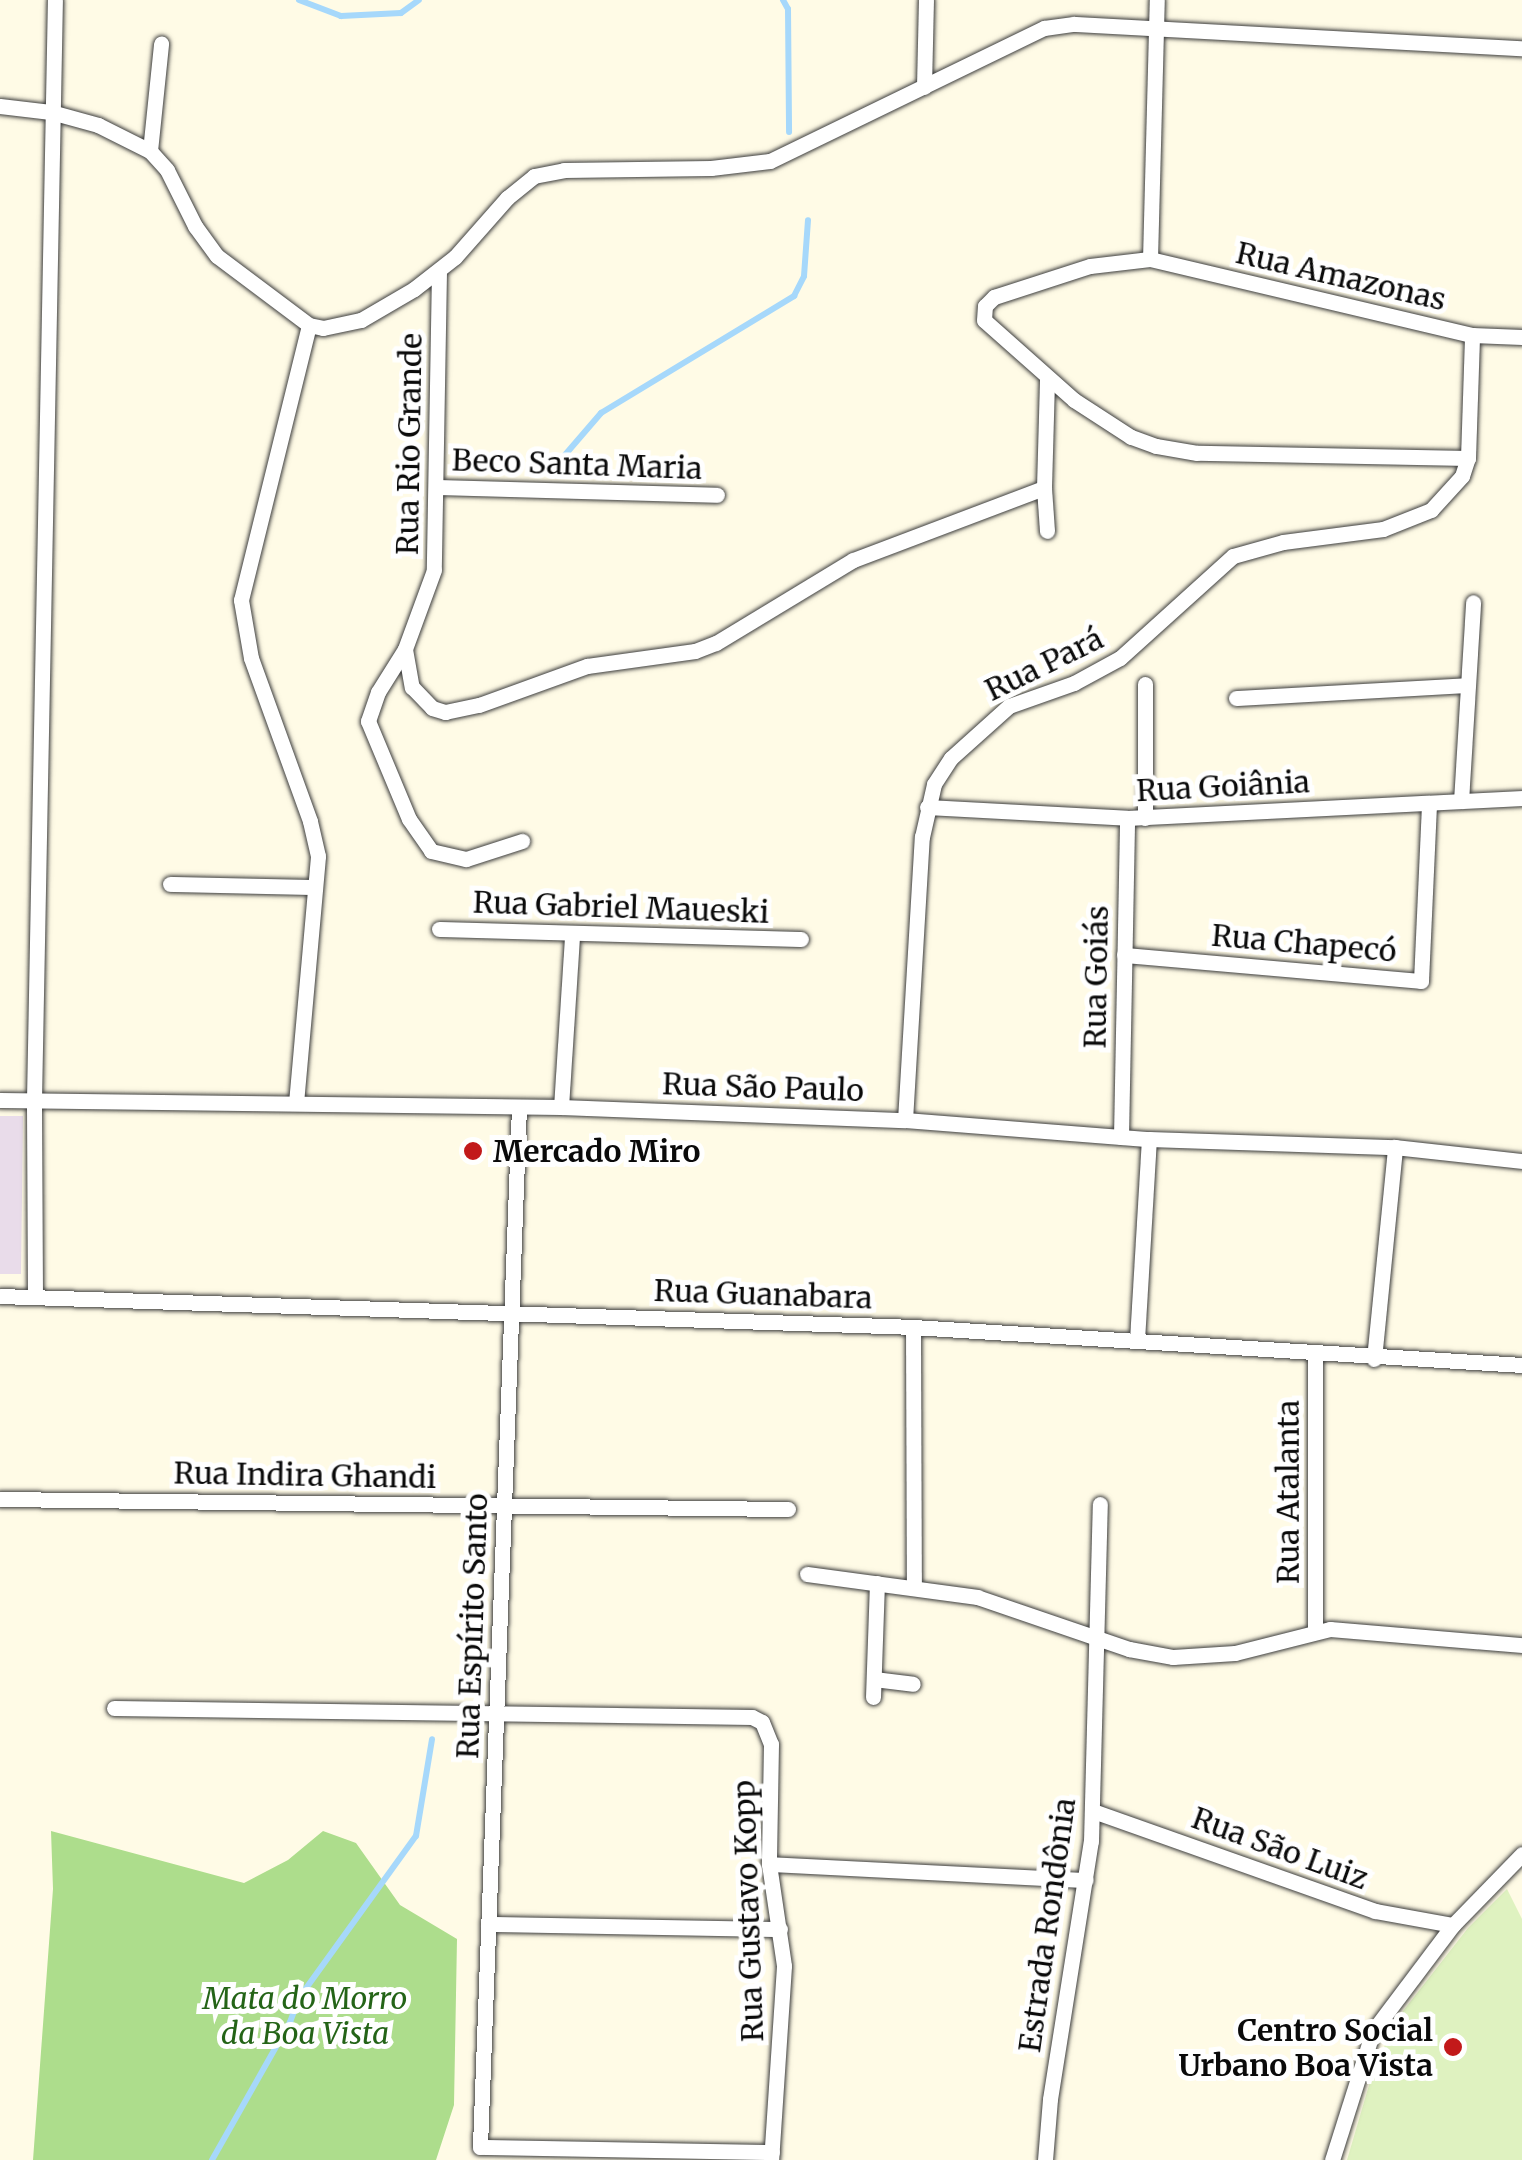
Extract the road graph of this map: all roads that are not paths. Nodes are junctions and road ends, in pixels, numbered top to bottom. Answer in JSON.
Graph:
{"nodes":[{"id":1,"x":55,"y":0,"type":"edge"},
{"id":2,"x":926,"y":0,"type":"edge"},
{"id":3,"x":1158,"y":0,"type":"edge"},
{"id":4,"x":1156,"y":28,"type":"junction"},
{"id":5,"x":160,"y":44,"type":"dead end"},
{"id":6,"x":1522,"y":48,"type":"edge"},
{"id":7,"x":924,"y":87,"type":"junction"},
{"id":8,"x":0,"y":106,"type":"edge"},
{"id":9,"x":51,"y":112,"type":"junction"},
{"id":10,"x":150,"y":152,"type":"junction"},
{"id":11,"x":1150,"y":259,"type":"junction"},
{"id":12,"x":439,"y":271,"type":"junction"},
{"id":13,"x":310,"y":325,"type":"junction"},
{"id":14,"x":1472,"y":334,"type":"junction"},
{"id":15,"x":1522,"y":337,"type":"edge"},
{"id":16,"x":1048,"y":378,"type":"junction"},
{"id":17,"x":1468,"y":458,"type":"junction"},
{"id":18,"x":436,"y":487,"type":"junction"},
{"id":19,"x":1044,"y":488,"type":"junction"},
{"id":20,"x":717,"y":495,"type":"dead end"},
{"id":21,"x":1047,"y":531,"type":"dead end"},
{"id":22,"x":1473,"y":602,"type":"dead end"},
{"id":23,"x":405,"y":649,"type":"junction"},
{"id":24,"x":1146,"y":684,"type":"dead end"},
{"id":25,"x":1468,"y":685,"type":"junction"},
{"id":26,"x":1236,"y":698,"type":"dead end"},
{"id":27,"x":1522,"y":798,"type":"edge"},
{"id":28,"x":1461,"y":802,"type":"junction"},
{"id":29,"x":1429,"y":803,"type":"junction"},
{"id":30,"x":927,"y":807,"type":"junction"},
{"id":31,"x":1126,"y":818,"type":"junction"},
{"id":32,"x":1146,"y":818,"type":"junction"},
{"id":33,"x":522,"y":841,"type":"dead end"},
{"id":34,"x":170,"y":884,"type":"dead end"},
{"id":35,"x":315,"y":887,"type":"junction"},
{"id":36,"x":440,"y":929,"type":"dead end"},
{"id":37,"x":572,"y":936,"type":"junction"},
{"id":38,"x":800,"y":939,"type":"dead end"},
{"id":39,"x":1124,"y":955,"type":"junction"},
{"id":40,"x":0,"y":1100,"type":"edge"},
{"id":41,"x":34,"y":1100,"type":"junction"},
{"id":42,"x":296,"y":1103,"type":"junction"},
{"id":43,"x":519,"y":1106,"type":"junction"},
{"id":44,"x":561,"y":1107,"type":"junction"},
{"id":45,"x":905,"y":1120,"type":"junction"},
{"id":46,"x":1121,"y":1137,"type":"junction"},
{"id":47,"x":1149,"y":1139,"type":"junction"},
{"id":48,"x":1395,"y":1147,"type":"junction"},
{"id":49,"x":1522,"y":1161,"type":"edge"},
{"id":50,"x":0,"y":1296,"type":"edge"},
{"id":51,"x":34,"y":1297,"type":"junction"},
{"id":52,"x":511,"y":1311,"type":"junction"},
{"id":53,"x":913,"y":1327,"type":"junction"},
{"id":54,"x":1137,"y":1340,"type":"junction"},
{"id":55,"x":1316,"y":1353,"type":"junction"},
{"id":56,"x":1374,"y":1358,"type":"junction"},
{"id":57,"x":1522,"y":1365,"type":"edge"},
{"id":58,"x":0,"y":1499,"type":"edge"},
{"id":59,"x":1100,"y":1504,"type":"dead end"},
{"id":60,"x":504,"y":1505,"type":"junction"},
{"id":61,"x":788,"y":1509,"type":"dead end"},
{"id":62,"x":807,"y":1574,"type":"dead end"},
{"id":63,"x":877,"y":1584,"type":"junction"},
{"id":64,"x":914,"y":1588,"type":"junction"},
{"id":65,"x":1315,"y":1630,"type":"junction"},
{"id":66,"x":1098,"y":1637,"type":"junction"},
{"id":67,"x":1522,"y":1645,"type":"edge"},
{"id":68,"x":874,"y":1679,"type":"junction"},
{"id":69,"x":912,"y":1684,"type":"dead end"},
{"id":70,"x":873,"y":1696,"type":"dead end"},
{"id":71,"x":114,"y":1708,"type":"dead end"},
{"id":72,"x":496,"y":1713,"type":"junction"},
{"id":73,"x":1093,"y":1810,"type":"junction"},
{"id":74,"x":1522,"y":1854,"type":"edge"},
{"id":75,"x":769,"y":1864,"type":"junction"},
{"id":76,"x":1086,"y":1880,"type":"junction"},
{"id":77,"x":488,"y":1924,"type":"junction"},
{"id":78,"x":1453,"y":1925,"type":"junction"},
{"id":79,"x":780,"y":1929,"type":"junction"},
{"id":80,"x":772,"y":2156,"type":"edge"},
{"id":81,"x":1045,"y":2160,"type":"edge"},
{"id":82,"x":1332,"y":2160,"type":"edge"}],
"edges":[{"from":1,"to":9,"type":"street"},
{"from":2,"to":7,"type":"street"},
{"from":3,"to":4,"type":"street"},
{"from":4,"to":6,"type":"street"},
{"from":4,"to":7,"type":"street"},
{"from":4,"to":11,"type":"street"},
{"from":5,"to":10,"type":"street"},
{"from":7,"to":12,"type":"street"},
{"from":8,"to":9,"type":"street"},
{"from":9,"to":10,"type":"street"},
{"from":9,"to":41,"type":"street"},
{"from":10,"to":13,"type":"street"},
{"from":11,"to":14,"type":"street","name":"Rua Amazonas"},
{"from":11,"to":16,"type":"street","name":"Rua Amazonas"},
{"from":12,"to":13,"type":"street"},
{"from":12,"to":18,"type":"street","name":"Rua Rio Grande"},
{"from":13,"to":35,"type":"street"},
{"from":14,"to":15,"type":"street","name":"Rua Amazonas"},
{"from":14,"to":17,"type":"street"},
{"from":16,"to":17,"type":"street"},
{"from":16,"to":19,"type":"street"},
{"from":17,"to":30,"type":"street","name":"Rua Pará"},
{"from":18,"to":20,"type":"street","name":"Beco Santa Maria"},
{"from":18,"to":23,"type":"street","name":"Rua Rio Grande"},
{"from":19,"to":21,"type":"street"},
{"from":19,"to":23,"type":"street"},
{"from":22,"to":25,"type":"street"},
{"from":23,"to":33,"type":"street","name":"Rua Rio Grande"},
{"from":24,"to":32,"type":"street"},
{"from":25,"to":26,"type":"street"},
{"from":25,"to":28,"type":"street"},
{"from":27,"to":28,"type":"street","name":"Rua Goiânia"},
{"from":28,"to":29,"type":"street","name":"Rua Goiânia"},
{"from":29,"to":32,"type":"street","name":"Rua Goiânia"},
{"from":29,"to":39,"type":"street","name":"Rua Chapecó"},
{"from":30,"to":31,"type":"street","name":"Rua Goiânia"},
{"from":30,"to":45,"type":"street","name":"Rua Pará"},
{"from":31,"to":32,"type":"street","name":"Rua Goiânia"},
{"from":31,"to":39,"type":"street","name":"Rua Goiás"},
{"from":34,"to":35,"type":"street"},
{"from":35,"to":42,"type":"street"},
{"from":36,"to":37,"type":"street","name":"Rua Gabriel Maueski"},
{"from":37,"to":38,"type":"street","name":"Rua Gabriel Maueski"},
{"from":37,"to":44,"type":"street"},
{"from":39,"to":46,"type":"street","name":"Rua Goiás"},
{"from":40,"to":41,"type":"street","name":"Rua São Paulo"},
{"from":41,"to":42,"type":"street","name":"Rua São Paulo"},
{"from":41,"to":51,"type":"street"},
{"from":42,"to":43,"type":"street","name":"Rua São Paulo"},
{"from":43,"to":44,"type":"street","name":"Rua São Paulo"},
{"from":43,"to":52,"type":"street","name":"Rua Espírito Santo"},
{"from":44,"to":45,"type":"street","name":"Rua São Paulo"},
{"from":45,"to":46,"type":"street","name":"Rua São Paulo"},
{"from":46,"to":47,"type":"street","name":"Rua São Paulo"},
{"from":47,"to":48,"type":"street","name":"Rua São Paulo"},
{"from":47,"to":54,"type":"street"},
{"from":48,"to":49,"type":"street","name":"Rua São Paulo"},
{"from":48,"to":56,"type":"street"},
{"from":50,"to":51,"type":"street","name":"Rua Guanabara"},
{"from":51,"to":52,"type":"street","name":"Rua Guanabara"},
{"from":52,"to":53,"type":"street","name":"Rua Guanabara"},
{"from":52,"to":60,"type":"street","name":"Rua Espírito Santo"},
{"from":53,"to":54,"type":"street","name":"Rua Guanabara"},
{"from":53,"to":64,"type":"street"},
{"from":54,"to":55,"type":"street","name":"Rua Guanabara"},
{"from":55,"to":56,"type":"street","name":"Rua Guanabara"},
{"from":55,"to":65,"type":"street","name":"Rua Atalanta"},
{"from":56,"to":57,"type":"street","name":"Rua Guanabara"},
{"from":58,"to":60,"type":"street","name":"Rua Indira Ghandi"},
{"from":59,"to":66,"type":"street","name":"Estrada Rondônia"},
{"from":60,"to":61,"type":"street","name":"Rua Indira Ghandi"},
{"from":60,"to":72,"type":"street","name":"Rua Espírito Santo"},
{"from":62,"to":63,"type":"street"},
{"from":63,"to":64,"type":"street"},
{"from":63,"to":68,"type":"street"},
{"from":64,"to":66,"type":"street"},
{"from":65,"to":66,"type":"street"},
{"from":65,"to":67,"type":"street"},
{"from":66,"to":73,"type":"street","name":"Estrada Rondônia"},
{"from":68,"to":69,"type":"street"},
{"from":68,"to":70,"type":"street"},
{"from":71,"to":72,"type":"street"},
{"from":72,"to":75,"type":"street","name":"Rua Gustavo Kopp"},
{"from":72,"to":77,"type":"street","name":"Rua Espírito Santo"},
{"from":73,"to":76,"type":"street","name":"Estrada Rondônia"},
{"from":73,"to":78,"type":"street","name":"Rua São Luiz"},
{"from":74,"to":78,"type":"street"},
{"from":75,"to":76,"type":"street"},
{"from":75,"to":79,"type":"street","name":"Rua Gustavo Kopp"},
{"from":76,"to":81,"type":"street","name":"Estrada Rondônia"},
{"from":77,"to":79,"type":"street"},
{"from":77,"to":80,"type":"street","name":"Rua Espírito Santo"},
{"from":78,"to":82,"type":"street"},
{"from":79,"to":80,"type":"street","name":"Rua Gustavo Kopp"}]}
